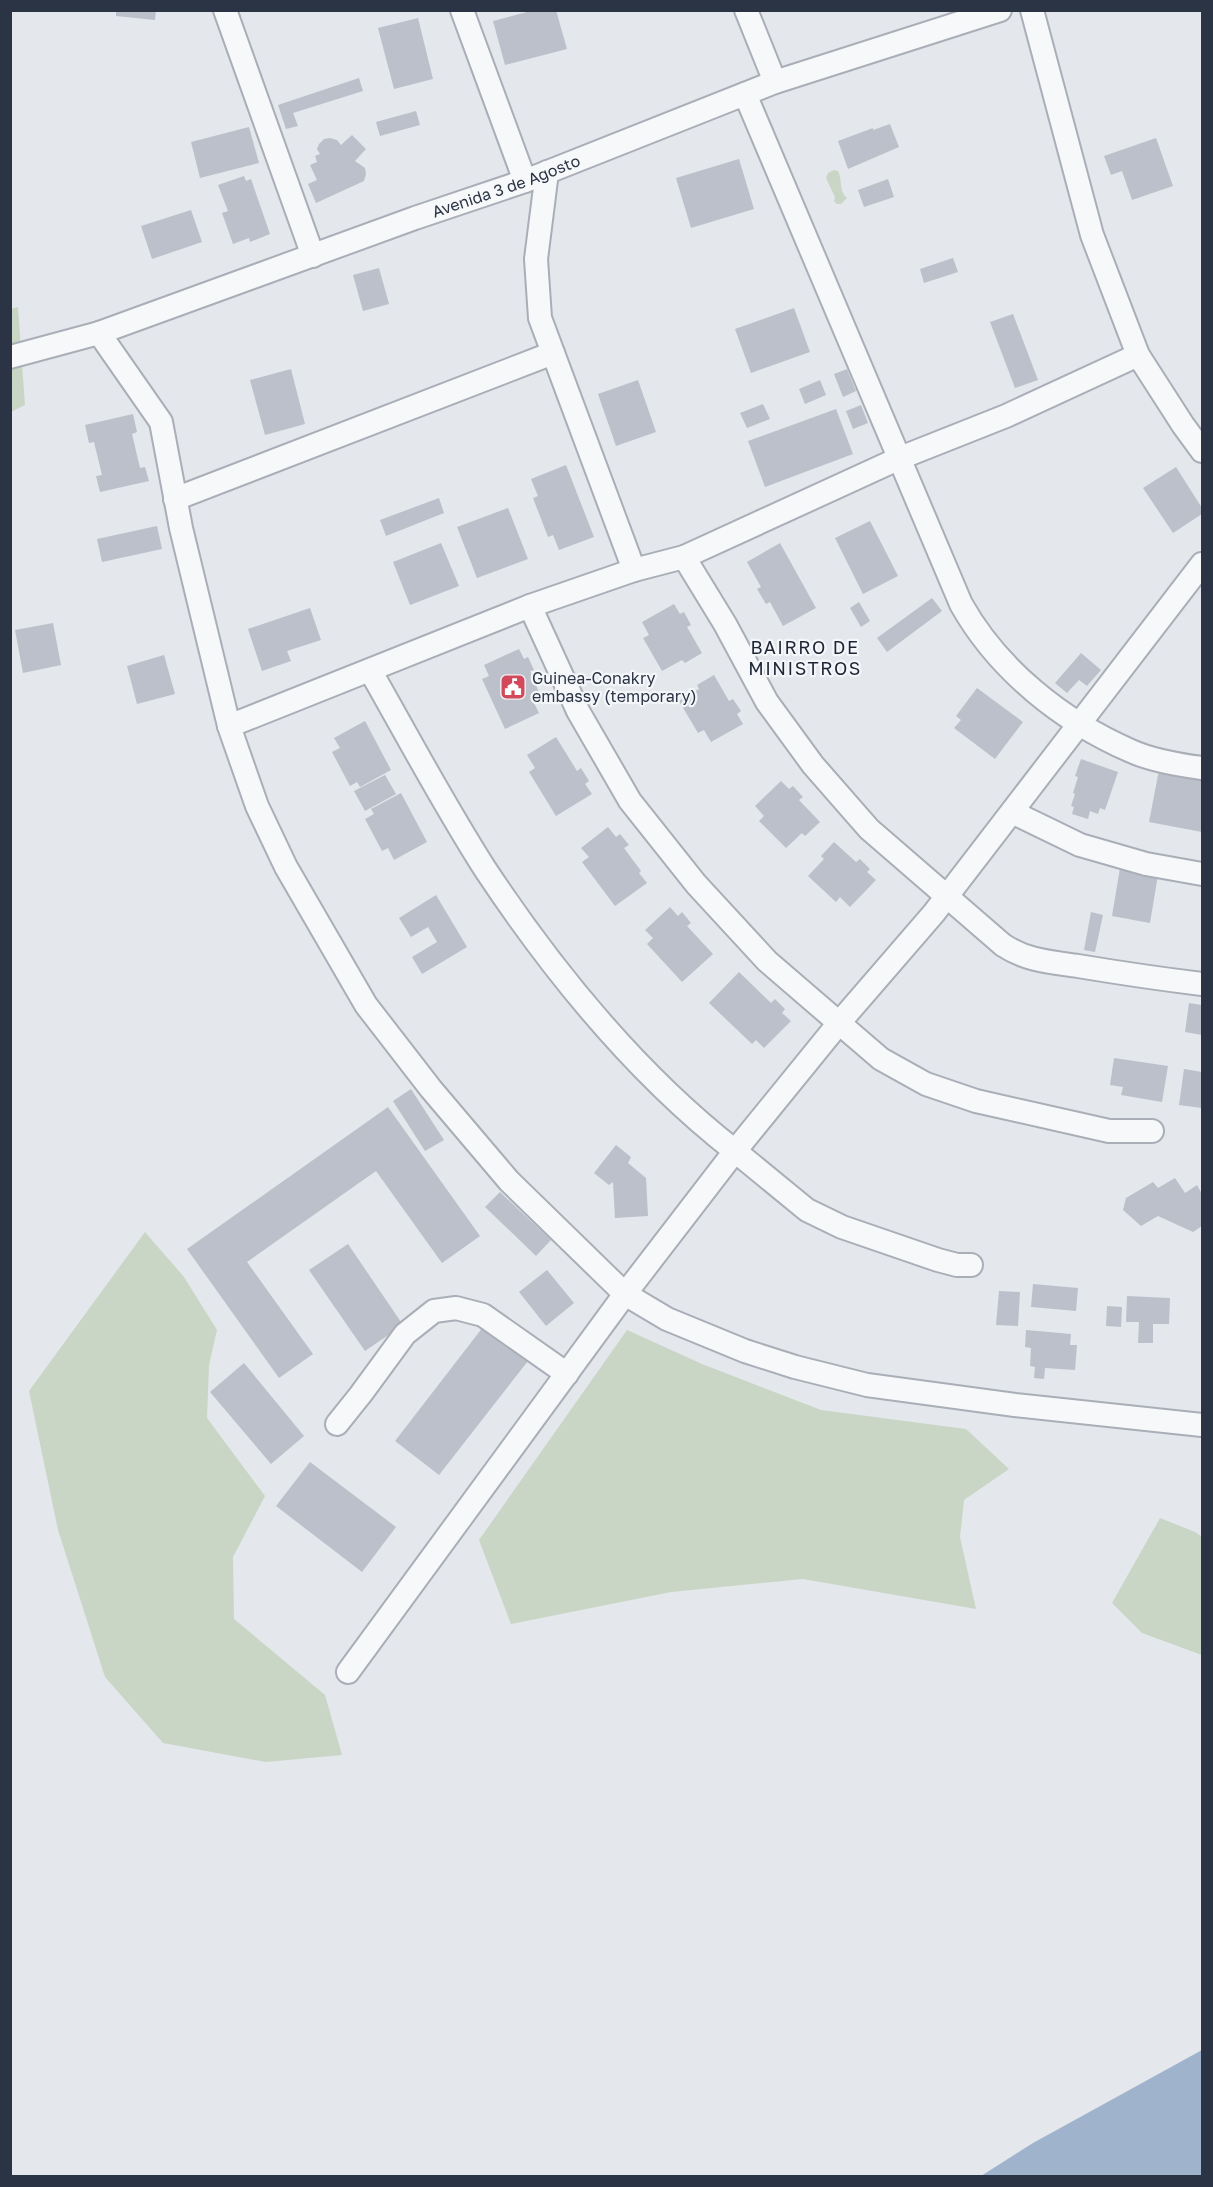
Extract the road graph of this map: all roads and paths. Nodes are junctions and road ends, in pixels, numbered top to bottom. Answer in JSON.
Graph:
{"nodes":[{"id":1,"x":225,"y":10,"type":"edge"},
{"id":2,"x":462,"y":10,"type":"edge"},
{"id":3,"x":746,"y":10,"type":"edge"},
{"id":4,"x":1000,"y":10,"type":"edge"},
{"id":5,"x":1032,"y":10,"type":"edge"},
{"id":6,"x":774,"y":82,"type":"junction"},
{"id":7,"x":745,"y":94,"type":"junction"},
{"id":8,"x":547,"y":172,"type":"junction"},
{"id":9,"x":525,"y":181,"type":"junction"},
{"id":10,"x":313,"y":256,"type":"junction"},
{"id":11,"x":99,"y":333,"type":"junction"},
{"id":12,"x":554,"y":353,"type":"junction"},
{"id":13,"x":1138,"y":355,"type":"junction"},
{"id":14,"x":10,"y":357,"type":"edge"},
{"id":15,"x":1203,"y":451,"type":"edge"},
{"id":16,"x":900,"y":458,"type":"junction"},
{"id":17,"x":176,"y":499,"type":"junction"},
{"id":18,"x":684,"y":557,"type":"junction"},
{"id":19,"x":1203,"y":564,"type":"edge"},
{"id":20,"x":634,"y":570,"type":"junction"},
{"id":21,"x":530,"y":606,"type":"junction"},
{"id":22,"x":370,"y":672,"type":"junction"},
{"id":23,"x":229,"y":726,"type":"junction"},
{"id":24,"x":1079,"y":726,"type":"junction"},
{"id":25,"x":1203,"y":768,"type":"edge"},
{"id":26,"x":1012,"y":812,"type":"junction"},
{"id":27,"x":1203,"y":874,"type":"edge"},
{"id":28,"x":946,"y":896,"type":"junction"},
{"id":29,"x":1203,"y":984,"type":"edge"},
{"id":30,"x":839,"y":1023,"type":"junction"},
{"id":31,"x":1152,"y":1131,"type":"dead end"},
{"id":32,"x":735,"y":1151,"type":"junction"},
{"id":33,"x":971,"y":1265,"type":"dead end"},
{"id":34,"x":625,"y":1294,"type":"junction"},
{"id":35,"x":567,"y":1374,"type":"junction"},
{"id":36,"x":337,"y":1424,"type":"dead end"},
{"id":37,"x":1203,"y":1425,"type":"edge"},
{"id":38,"x":348,"y":1672,"type":"dead end"}],
"edges":[{"from":1,"to":10,"type":"street"},
{"from":2,"to":9,"type":"street"},
{"from":3,"to":6,"type":"street"},
{"from":4,"to":6,"type":"street","name":"Avenida 3 de Agosto"},
{"from":5,"to":13,"type":"street"},
{"from":6,"to":7,"type":"street","name":"Avenida 3 de Agosto"},
{"from":7,"to":8,"type":"street","name":"Avenida 3 de Agosto"},
{"from":7,"to":16,"type":"street"},
{"from":8,"to":9,"type":"street","name":"Avenida 3 de Agosto"},
{"from":8,"to":12,"type":"street"},
{"from":9,"to":10,"type":"street","name":"Avenida 3 de Agosto"},
{"from":10,"to":11,"type":"street","name":"Avenida 3 de Agosto"},
{"from":11,"to":14,"type":"street","name":"Avenida 3 de Agosto"},
{"from":11,"to":17,"type":"street"},
{"from":12,"to":17,"type":"street"},
{"from":12,"to":20,"type":"street"},
{"from":13,"to":15,"type":"street"},
{"from":13,"to":16,"type":"street"},
{"from":16,"to":18,"type":"street"},
{"from":16,"to":24,"type":"street"},
{"from":17,"to":23,"type":"street"},
{"from":18,"to":20,"type":"street"},
{"from":18,"to":28,"type":"street"},
{"from":19,"to":24,"type":"street"},
{"from":20,"to":21,"type":"street"},
{"from":21,"to":22,"type":"street"},
{"from":21,"to":30,"type":"street"},
{"from":22,"to":23,"type":"street"},
{"from":22,"to":32,"type":"street"},
{"from":23,"to":34,"type":"street"},
{"from":24,"to":25,"type":"street"},
{"from":24,"to":26,"type":"street"},
{"from":26,"to":27,"type":"street"},
{"from":26,"to":28,"type":"street"},
{"from":28,"to":29,"type":"street"},
{"from":28,"to":30,"type":"street"},
{"from":30,"to":31,"type":"street"},
{"from":30,"to":32,"type":"street"},
{"from":32,"to":33,"type":"street"},
{"from":32,"to":34,"type":"street"},
{"from":34,"to":35,"type":"street"},
{"from":34,"to":37,"type":"street"},
{"from":35,"to":36,"type":"street"},
{"from":35,"to":38,"type":"street"}]}
